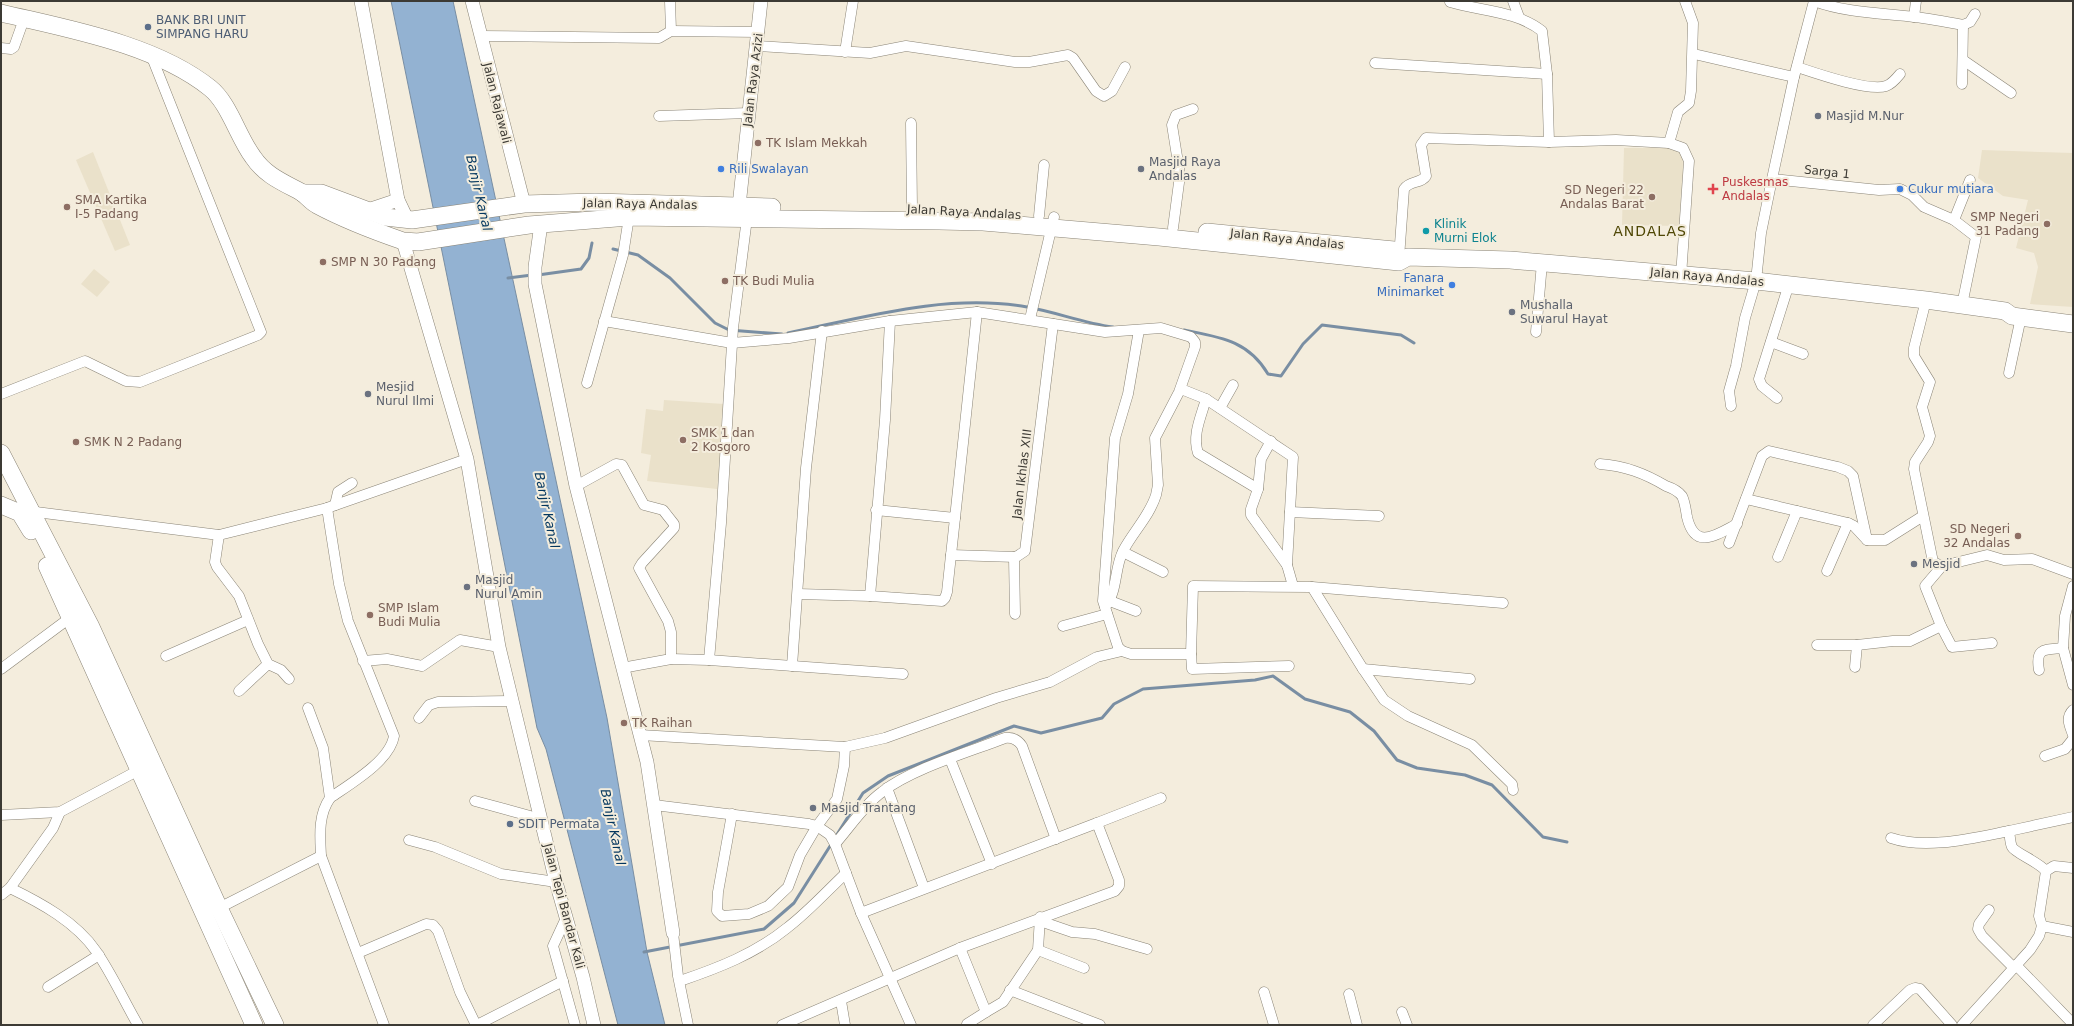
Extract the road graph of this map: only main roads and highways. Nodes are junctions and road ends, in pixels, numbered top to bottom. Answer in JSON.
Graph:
{"nodes":[{"id":1,"x":1,"y":13,"type":"edge"},
{"id":2,"x":302,"y":193,"type":"junction"},
{"id":3,"x":630,"y":211,"type":"junction"},
{"id":4,"x":841,"y":214,"type":"junction"},
{"id":5,"x":1048,"y":220,"type":"junction"},
{"id":6,"x":1288,"y":246,"type":"junction"},
{"id":7,"x":2005,"y":312,"type":"junction"},
{"id":8,"x":2073,"y":315,"type":"edge"},
{"id":9,"x":2073,"y":324,"type":"edge"},
{"id":10,"x":1,"y":453,"type":"edge"},
{"id":11,"x":1,"y":505,"type":"edge"},
{"id":12,"x":25,"y":512,"type":"junction"},
{"id":13,"x":202,"y":867,"type":"junction"},
{"id":14,"x":186,"y":873,"type":"junction"},
{"id":15,"x":254,"y":1025,"type":"edge"},
{"id":16,"x":275,"y":1025,"type":"edge"}],
"edges":[{"from":1,"to":2,"type":"main road"},
{"from":2,"to":3,"type":"main road","name":"Jalan Raya Andalas"},
{"from":2,"to":3,"type":"main road","name":"Jalan Raya Andalas"},
{"from":3,"to":4,"type":"main road","name":"Jalan Raya Andalas"},
{"from":4,"to":5,"type":"main road","name":"Jalan Raya Andalas"},
{"from":4,"to":5,"type":"main road","name":"Jalan Raya Andalas"},
{"from":5,"to":6,"type":"main road","name":"Jalan Raya Andalas"},
{"from":5,"to":6,"type":"main road","name":"Jalan Raya Andalas"},
{"from":6,"to":7,"type":"main road","name":"Jalan Raya Andalas"},
{"from":7,"to":8,"type":"main road","name":"Jalan Raya Andalas"},
{"from":7,"to":9,"type":"main road","name":"Jalan Raya Andalas"},
{"from":10,"to":12,"type":"main road"},
{"from":11,"to":12,"type":"main road"},
{"from":12,"to":13,"type":"main road"},
{"from":12,"to":14,"type":"main road"},
{"from":13,"to":14,"type":"main road"},
{"from":13,"to":16,"type":"main road"},
{"from":14,"to":15,"type":"main road"}]}
